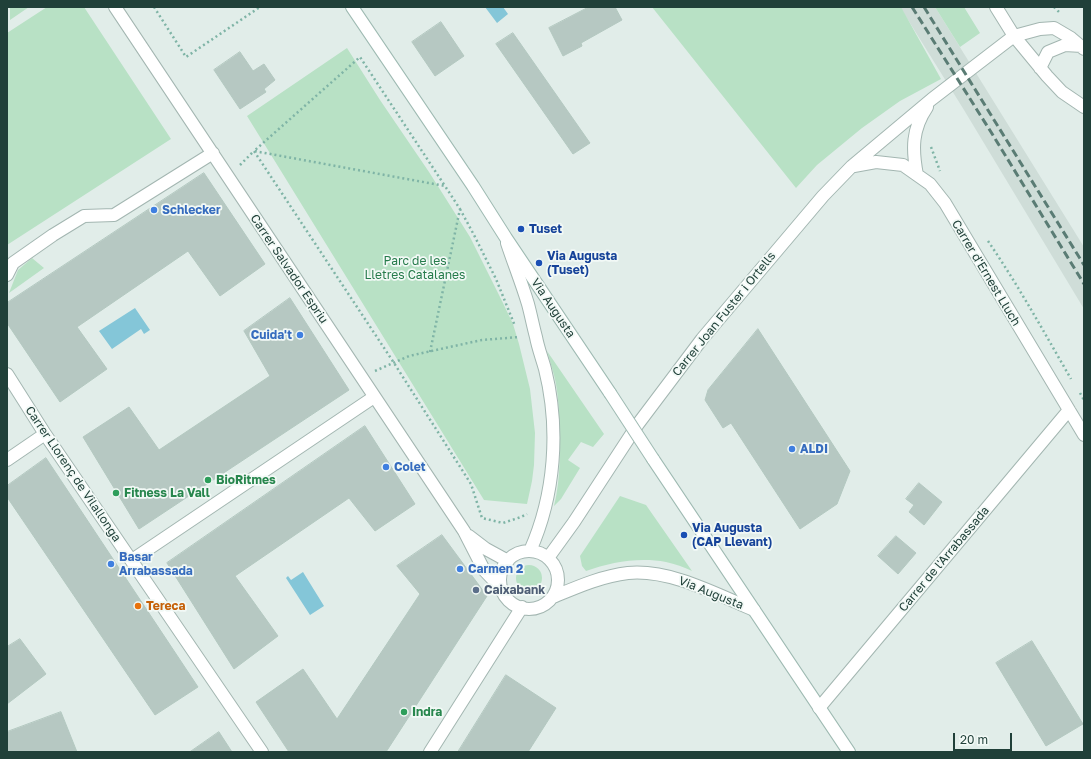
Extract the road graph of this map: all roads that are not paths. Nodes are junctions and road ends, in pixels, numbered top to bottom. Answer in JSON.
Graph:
{"nodes":[{"id":1,"x":115,"y":7,"type":"edge"},
{"id":2,"x":352,"y":7,"type":"edge"},
{"id":3,"x":996,"y":7,"type":"edge"},
{"id":4,"x":1014,"y":36,"type":"junction"},
{"id":5,"x":1083,"y":48,"type":"edge"},
{"id":6,"x":1040,"y":68,"type":"junction"},
{"id":7,"x":932,"y":99,"type":"junction"},
{"id":8,"x":1084,"y":107,"type":"edge"},
{"id":9,"x":213,"y":153,"type":"junction"},
{"id":10,"x":852,"y":166,"type":"junction"},
{"id":11,"x":917,"y":175,"type":"junction"},
{"id":12,"x":506,"y":238,"type":"junction"},
{"id":13,"x":7,"y":275,"type":"edge"},
{"id":14,"x":7,"y":374,"type":"edge"},
{"id":15,"x":374,"y":397,"type":"junction"},
{"id":16,"x":1069,"y":410,"type":"junction"},
{"id":17,"x":45,"y":434,"type":"junction"},
{"id":18,"x":1084,"y":435,"type":"edge"},
{"id":19,"x":7,"y":460,"type":"edge"},
{"id":20,"x":464,"y":531,"type":"junction"},
{"id":21,"x":530,"y":551,"type":"junction"},
{"id":22,"x":548,"y":558,"type":"junction"},
{"id":23,"x":132,"y":560,"type":"junction"},
{"id":24,"x":508,"y":561,"type":"junction"},
{"id":25,"x":503,"y":590,"type":"junction"},
{"id":26,"x":553,"y":597,"type":"junction"},
{"id":27,"x":522,"y":608,"type":"junction"},
{"id":28,"x":754,"y":610,"type":"junction"},
{"id":29,"x":819,"y":708,"type":"junction"},
{"id":30,"x":262,"y":752,"type":"edge"},
{"id":31,"x":430,"y":752,"type":"edge"},
{"id":32,"x":849,"y":752,"type":"edge"}],
"edges":[{"from":1,"to":9,"type":"street","name":"Carrer Salvador Espriu"},
{"from":2,"to":12,"type":"street","name":"Via Augusta"},
{"from":3,"to":4,"type":"street"},
{"from":4,"to":5,"type":"street"},
{"from":4,"to":6,"type":"street"},
{"from":4,"to":7,"type":"street","name":"Carrer Joan Fuster i Ortells"},
{"from":5,"to":6,"type":"street"},
{"from":6,"to":8,"type":"street"},
{"from":7,"to":10,"type":"street","name":"Carrer Joan Fuster i Ortells"},
{"from":7,"to":11,"type":"street","name":"Carrer Joan Fuster i Ortells"},
{"from":9,"to":13,"type":"street"},
{"from":9,"to":15,"type":"street","name":"Carrer Salvador Espriu"},
{"from":10,"to":11,"type":"street","name":"Carrer d'Ernest Lluch"},
{"from":10,"to":22,"type":"street","name":"Carrer Joan Fuster i Ortells"},
{"from":11,"to":16,"type":"street","name":"Carrer d'Ernest Lluch"},
{"from":12,"to":21,"type":"street"},
{"from":12,"to":28,"type":"street","name":"Via Augusta","bridge":true},
{"from":14,"to":17,"type":"street","name":"Carrer Llorenç de Vilallonga"},
{"from":15,"to":20,"type":"street","name":"Carrer Salvador Espriu"},
{"from":15,"to":23,"type":"street"},
{"from":16,"to":18,"type":"street","name":"Carrer d'Ernest Lluch"},
{"from":16,"to":29,"type":"street","name":"Carrer de l'Arrabassada"},
{"from":17,"to":19,"type":"street"},
{"from":17,"to":23,"type":"street","name":"Carrer Llorenç de Vilallonga"},
{"from":20,"to":24,"type":"street","name":"Carrer Salvador Espriu"},
{"from":20,"to":25,"type":"street","name":"Carrer Salvador Espriu"},
{"from":21,"to":22,"type":"street"},
{"from":21,"to":24,"type":"street"},
{"from":22,"to":26,"type":"street"},
{"from":23,"to":30,"type":"street","name":"Carrer Llorenç de Vilallonga"},
{"from":24,"to":25,"type":"street"},
{"from":25,"to":27,"type":"street"},
{"from":26,"to":27,"type":"street"},
{"from":26,"to":28,"type":"street","name":"Via Augusta"},
{"from":27,"to":31,"type":"street"},
{"from":28,"to":29,"type":"street","name":"Via Augusta"},
{"from":29,"to":32,"type":"street","name":"Via Augusta"}]}
